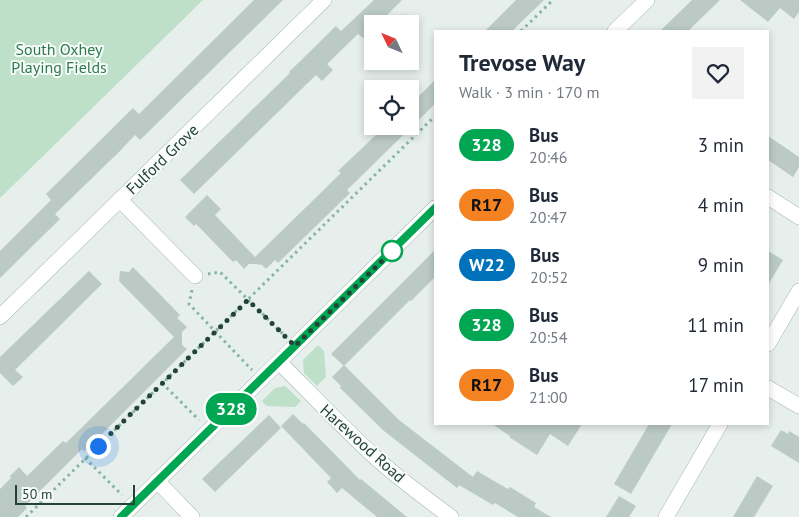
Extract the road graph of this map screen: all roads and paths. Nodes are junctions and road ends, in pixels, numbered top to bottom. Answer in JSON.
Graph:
{"nodes":[{"id":1,"x":324,"y":0,"type":"edge"},
{"id":2,"x":553,"y":0,"type":"edge"},
{"id":3,"x":647,"y":0,"type":"edge"},
{"id":4,"x":522,"y":30,"type":"edge"},
{"id":5,"x":616,"y":30,"type":"edge"},
{"id":6,"x":434,"y":118,"type":"edge"},
{"id":7,"x":769,"y":198,"type":"edge"},
{"id":8,"x":120,"y":200,"type":"junction"},
{"id":9,"x":434,"y":209,"type":"edge"},
{"id":10,"x":799,"y":217,"type":"edge"},
{"id":11,"x":195,"y":276,"type":"junction"},
{"id":12,"x":799,"y":291,"type":"edge"},
{"id":13,"x":248,"y":300,"type":"junction"},
{"id":14,"x":0,"y":317,"type":"edge"},
{"id":15,"x":215,"y":331,"type":"junction"},
{"id":16,"x":769,"y":342,"type":"edge"},
{"id":17,"x":295,"y":346,"type":"junction"},
{"id":18,"x":279,"y":362,"type":"junction"},
{"id":19,"x":262,"y":379,"type":"junction"},
{"id":20,"x":162,"y":383,"type":"junction"},
{"id":21,"x":769,"y":389,"type":"edge"},
{"id":22,"x":799,"y":406,"type":"edge"},
{"id":23,"x":719,"y":425,"type":"edge"},
{"id":24,"x":209,"y":430,"type":"junction"},
{"id":25,"x":85,"y":458,"type":"junction"},
{"id":26,"x":157,"y":481,"type":"junction"},
{"id":27,"x":132,"y":506,"type":"junction"},
{"id":28,"x":26,"y":517,"type":"edge"},
{"id":29,"x":121,"y":517,"type":"edge"},
{"id":30,"x":192,"y":517,"type":"edge"},
{"id":31,"x":451,"y":517,"type":"edge"},
{"id":32,"x":666,"y":517,"type":"edge"}],
"edges":[{"from":1,"to":8,"type":"street","name":"Fulford Grove"},
{"from":2,"to":4,"type":"path"},
{"from":3,"to":5,"type":"street"},
{"from":6,"to":13,"type":"path"},
{"from":7,"to":10,"type":"street"},
{"from":8,"to":11,"type":"street"},
{"from":8,"to":14,"type":"street","name":"Fulford Grove"},
{"from":9,"to":17,"type":"street"},
{"from":11,"to":13,"type":"path"},
{"from":11,"to":15,"type":"path"},
{"from":12,"to":16,"type":"street"},
{"from":13,"to":15,"type":"path"},
{"from":13,"to":17,"type":"path"},
{"from":15,"to":19,"type":"path"},
{"from":15,"to":20,"type":"path"},
{"from":17,"to":18,"type":"street"},
{"from":18,"to":19,"type":"street"},
{"from":18,"to":31,"type":"street","name":"Harewood Road"},
{"from":19,"to":24,"type":"street"},
{"from":20,"to":24,"type":"path"},
{"from":20,"to":25,"type":"path"},
{"from":21,"to":22,"type":"street"},
{"from":23,"to":32,"type":"street"},
{"from":24,"to":26,"type":"street"},
{"from":25,"to":27,"type":"path"},
{"from":25,"to":28,"type":"path"},
{"from":26,"to":27,"type":"street"},
{"from":26,"to":30,"type":"street"},
{"from":27,"to":29,"type":"street"}]}
